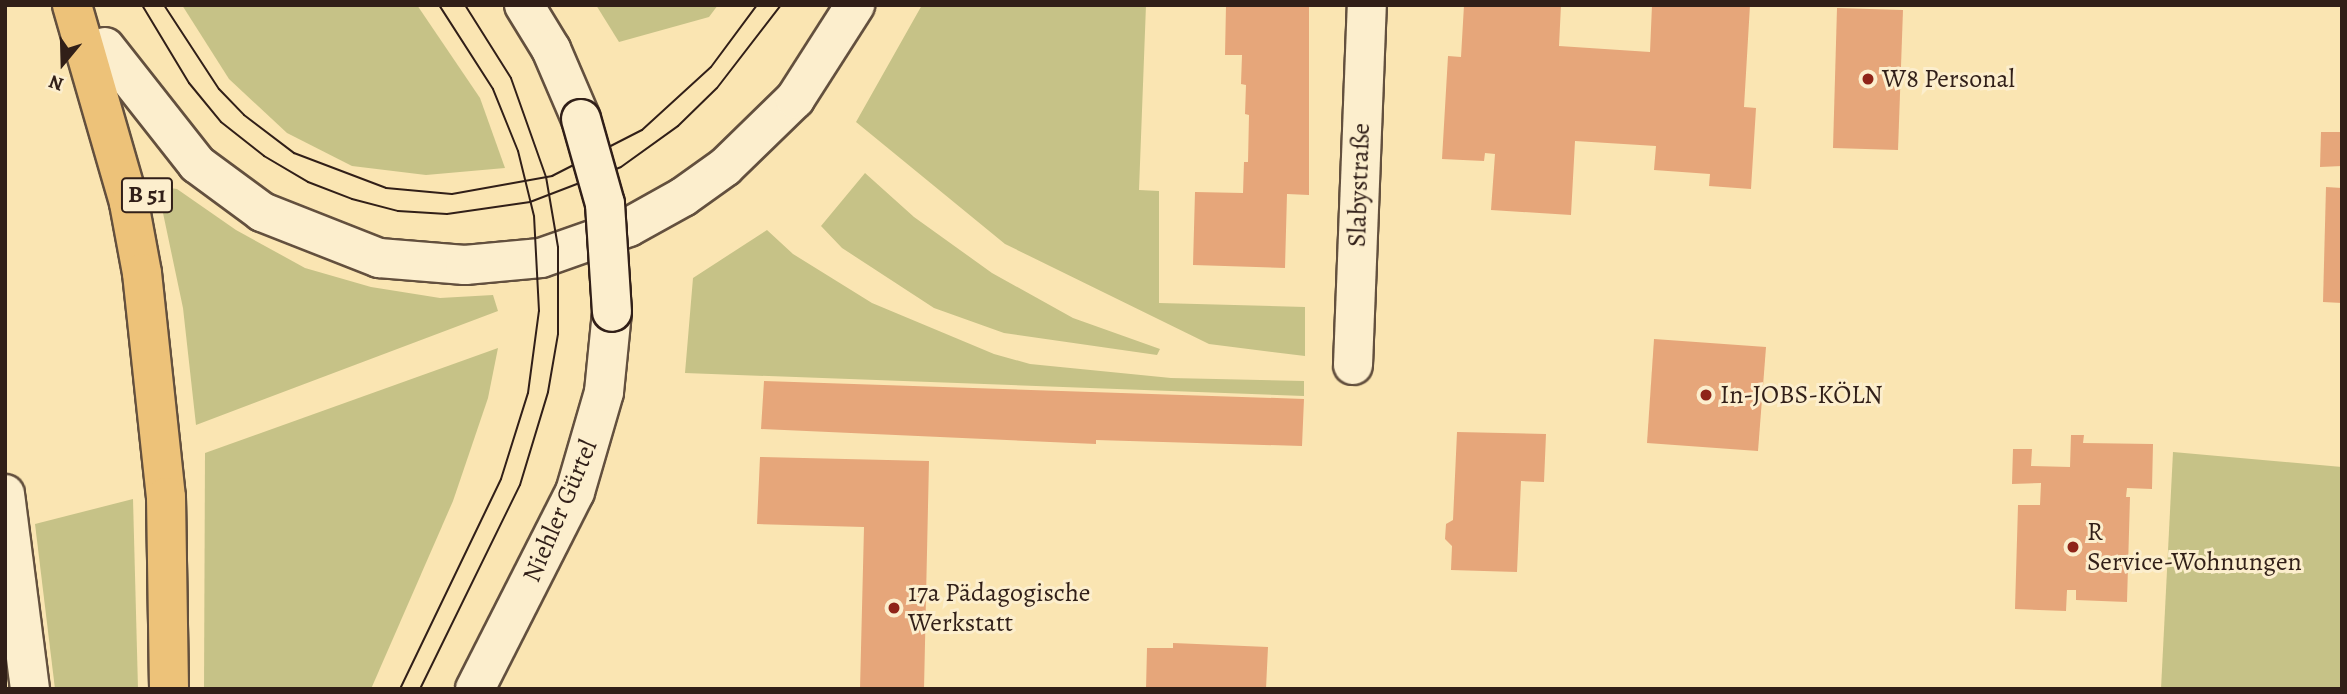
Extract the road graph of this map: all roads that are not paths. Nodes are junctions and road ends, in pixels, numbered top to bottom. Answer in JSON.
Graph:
{"nodes":[{"id":1,"x":72,"y":5,"type":"edge"},
{"id":2,"x":93,"y":5,"type":"edge"},
{"id":3,"x":524,"y":5,"type":"edge"},
{"id":4,"x":855,"y":5,"type":"edge"},
{"id":5,"x":1367,"y":5,"type":"edge"},
{"id":6,"x":105,"y":47,"type":"junction"},
{"id":7,"x":1353,"y":365,"type":"dead end"},
{"id":8,"x":176,"y":492,"type":"junction"},
{"id":9,"x":6,"y":497,"type":"edge"},
{"id":10,"x":30,"y":689,"type":"edge"},
{"id":11,"x":169,"y":689,"type":"edge"},
{"id":12,"x":190,"y":689,"type":"edge"},
{"id":13,"x":475,"y":689,"type":"edge"}],
"edges":[{"from":1,"to":8,"type":"main road"},
{"from":2,"to":6,"type":"main road","number":"B 51"},
{"from":3,"to":13,"type":"main road","name":"Niehler Gürtel","bridge":true},
{"from":4,"to":6,"type":"main road","number":"B 51"},
{"from":5,"to":7,"type":"main road","name":"Slabystraße"},
{"from":6,"to":8,"type":"main road","number":"B 51"},
{"from":8,"to":11,"type":"main road"},
{"from":8,"to":12,"type":"main road"},
{"from":9,"to":10,"type":"main road"}]}
